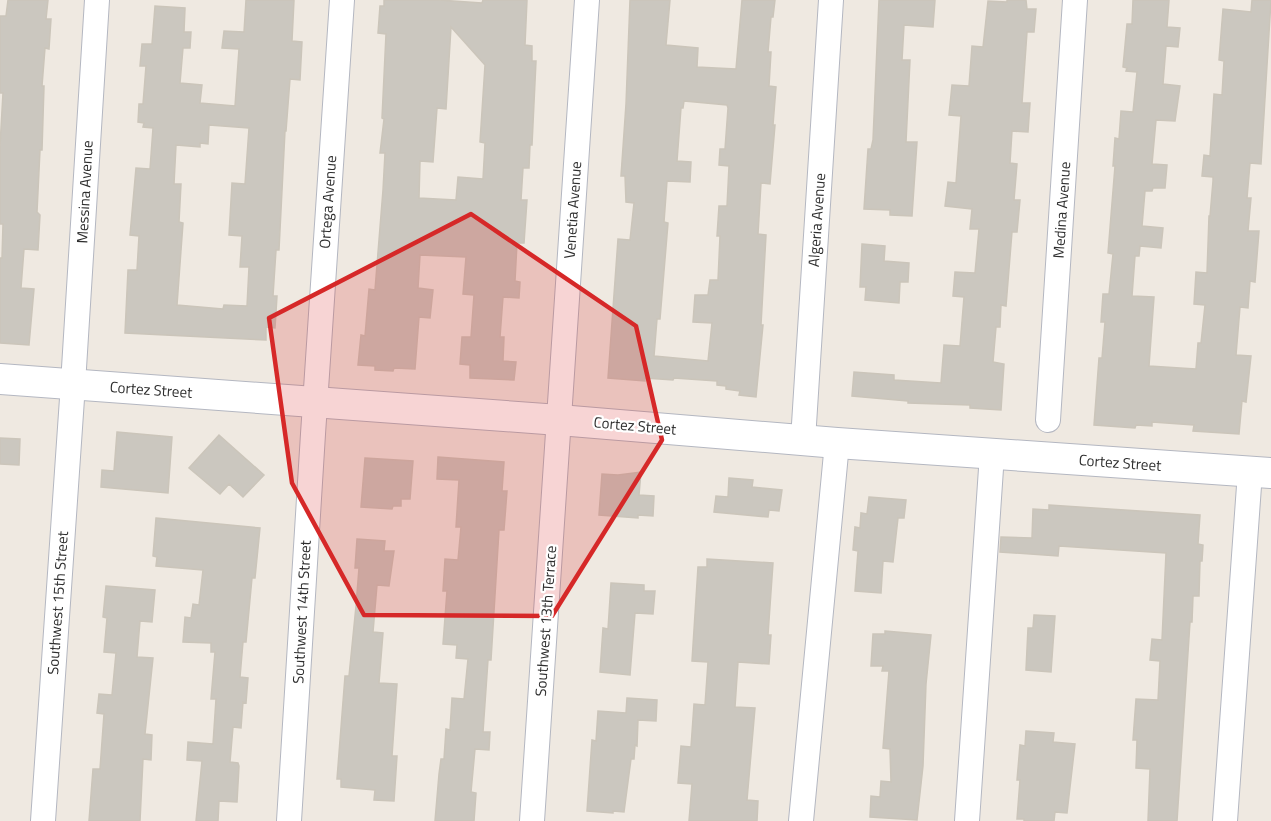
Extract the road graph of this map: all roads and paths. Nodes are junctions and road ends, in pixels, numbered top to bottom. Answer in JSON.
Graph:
{"nodes":[{"id":1,"x":97,"y":0,"type":"edge"},
{"id":2,"x":342,"y":0,"type":"edge"},
{"id":3,"x":587,"y":0,"type":"edge"},
{"id":4,"x":831,"y":0,"type":"edge"},
{"id":5,"x":1075,"y":0,"type":"edge"},
{"id":6,"x":0,"y":379,"type":"edge"},
{"id":7,"x":74,"y":384,"type":"junction"},
{"id":8,"x":315,"y":403,"type":"junction"},
{"id":9,"x":559,"y":420,"type":"junction"},
{"id":10,"x":1048,"y":420,"type":"dead end"},
{"id":11,"x":802,"y":440,"type":"junction"},
{"id":12,"x":837,"y":443,"type":"junction"},
{"id":13,"x":992,"y":454,"type":"junction"},
{"id":14,"x":1260,"y":472,"type":"edge"},
{"id":15,"x":43,"y":821,"type":"edge"},
{"id":16,"x":289,"y":821,"type":"edge"},
{"id":17,"x":532,"y":821,"type":"edge"},
{"id":18,"x":801,"y":821,"type":"edge"},
{"id":19,"x":967,"y":821,"type":"edge"},
{"id":20,"x":1225,"y":821,"type":"edge"}],
"edges":[{"from":1,"to":7,"type":"street","name":"Messina Avenue"},
{"from":2,"to":8,"type":"street","name":"Ortega Avenue"},
{"from":3,"to":9,"type":"street","name":"Venetia Avenue"},
{"from":4,"to":11,"type":"street","name":"Algeria Avenue"},
{"from":5,"to":10,"type":"street","name":"Medina Avenue"},
{"from":6,"to":7,"type":"street","name":"Cortez Street"},
{"from":7,"to":8,"type":"street","name":"Cortez Street"},
{"from":7,"to":15,"type":"street","name":"Southwest 15th Street"},
{"from":8,"to":9,"type":"street","name":"Cortez Street"},
{"from":8,"to":16,"type":"street","name":"Southwest 14th Street"},
{"from":9,"to":11,"type":"street","name":"Cortez Street"},
{"from":9,"to":17,"type":"street","name":"Southwest 13th Terrace"},
{"from":11,"to":12,"type":"street","name":"Cortez Street"},
{"from":12,"to":13,"type":"street","name":"Cortez Street"},
{"from":12,"to":18,"type":"street"},
{"from":13,"to":14,"type":"street","name":"Cortez Street"},
{"from":13,"to":19,"type":"street"},
{"from":14,"to":20,"type":"street"}]}
